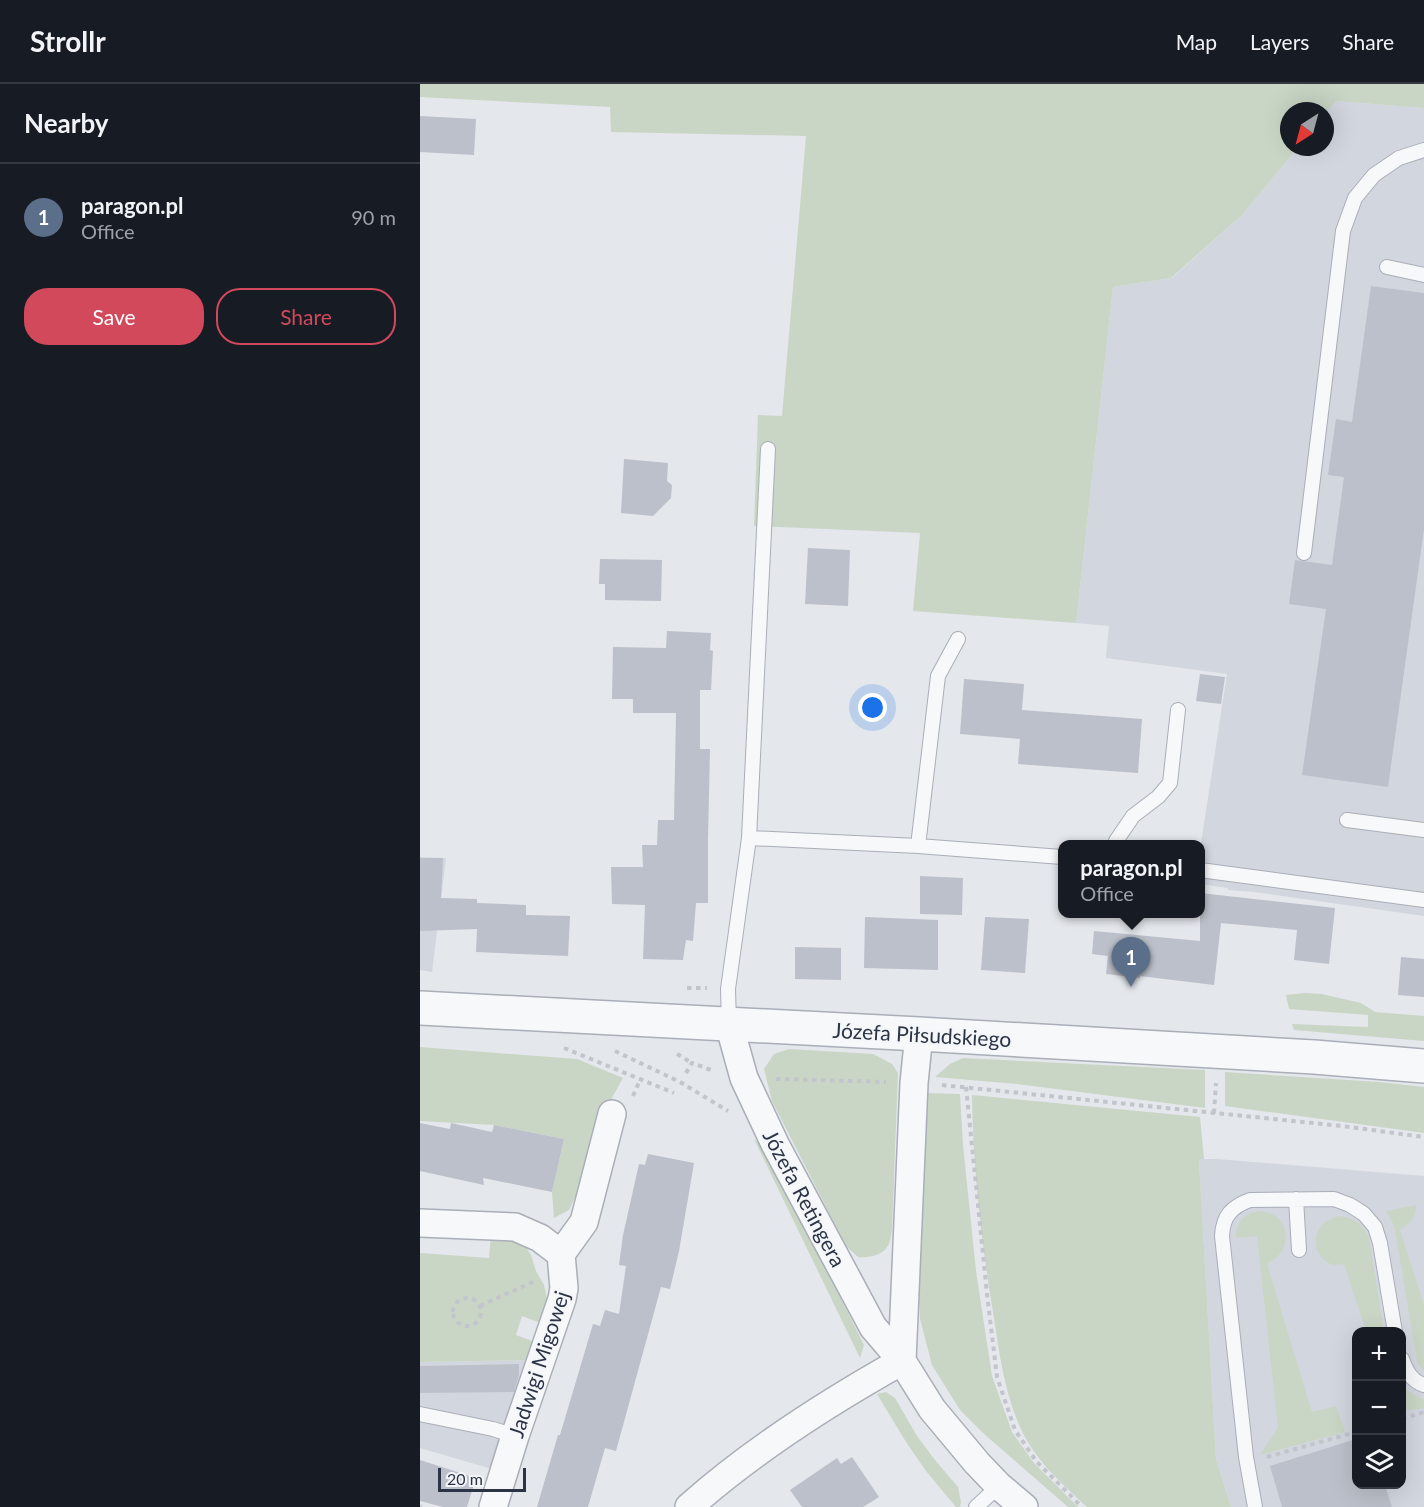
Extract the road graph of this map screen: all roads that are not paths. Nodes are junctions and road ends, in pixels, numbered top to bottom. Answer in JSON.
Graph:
{"nodes":[{"id":1,"x":1424,"y":150,"type":"edge"},
{"id":2,"x":1387,"y":267,"type":"dead end"},
{"id":3,"x":1424,"y":275,"type":"edge"},
{"id":4,"x":768,"y":449,"type":"dead end"},
{"id":5,"x":1304,"y":553,"type":"dead end"},
{"id":6,"x":958,"y":639,"type":"dead end"},
{"id":7,"x":1179,"y":710,"type":"dead end"},
{"id":8,"x":1347,"y":820,"type":"dead end"},
{"id":9,"x":1424,"y":830,"type":"edge"},
{"id":10,"x":749,"y":838,"type":"junction"},
{"id":11,"x":1117,"y":840,"type":"edge"},
{"id":12,"x":918,"y":846,"type":"junction"},
{"id":13,"x":1058,"y":857,"type":"edge"},
{"id":14,"x":1205,"y":871,"type":"edge"},
{"id":15,"x":1424,"y":900,"type":"edge"},
{"id":16,"x":420,"y":1008,"type":"edge"},
{"id":17,"x":729,"y":1023,"type":"junction"},
{"id":18,"x":919,"y":1034,"type":"junction"},
{"id":19,"x":1424,"y":1066,"type":"edge"},
{"id":20,"x":612,"y":1114,"type":"dead end"},
{"id":21,"x":1296,"y":1199,"type":"junction"},
{"id":22,"x":420,"y":1223,"type":"edge"},
{"id":23,"x":1299,"y":1250,"type":"dead end"},
{"id":24,"x":561,"y":1254,"type":"junction"},
{"id":25,"x":1394,"y":1327,"type":"edge"},
{"id":26,"x":902,"y":1361,"type":"junction"},
{"id":27,"x":1406,"y":1371,"type":"edge"},
{"id":28,"x":1424,"y":1385,"type":"edge"},
{"id":29,"x":420,"y":1414,"type":"edge"},
{"id":30,"x":515,"y":1436,"type":"junction"},
{"id":31,"x":999,"y":1486,"type":"junction"},
{"id":32,"x":493,"y":1507,"type":"edge"},
{"id":33,"x":688,"y":1507,"type":"edge"},
{"id":34,"x":976,"y":1507,"type":"edge"},
{"id":35,"x":1024,"y":1507,"type":"edge"},
{"id":36,"x":1255,"y":1507,"type":"edge"}],
"edges":[{"from":1,"to":5,"type":"lane"},
{"from":2,"to":3,"type":"lane"},
{"from":4,"to":10,"type":"lane"},
{"from":6,"to":12,"type":"lane"},
{"from":7,"to":11,"type":"lane"},
{"from":8,"to":9,"type":"lane"},
{"from":10,"to":12,"type":"lane"},
{"from":10,"to":17,"type":"lane"},
{"from":12,"to":13,"type":"lane"},
{"from":14,"to":15,"type":"lane"},
{"from":16,"to":17,"type":"street","name":"Józefa Piłsudskiego"},
{"from":17,"to":18,"type":"street","name":"Józefa Piłsudskiego"},
{"from":17,"to":26,"type":"street","name":"Józefa Retingera"},
{"from":18,"to":19,"type":"street","name":"Józefa Piłsudskiego"},
{"from":18,"to":26,"type":"street"},
{"from":20,"to":24,"type":"street"},
{"from":21,"to":23,"type":"lane"},
{"from":21,"to":25,"type":"lane"},
{"from":21,"to":36,"type":"lane"},
{"from":22,"to":24,"type":"street"},
{"from":24,"to":30,"type":"street","name":"Jadwigi Migowej"},
{"from":26,"to":31,"type":"street","name":"Józefa Retingera"},
{"from":26,"to":33,"type":"street"},
{"from":27,"to":28,"type":"lane"},
{"from":29,"to":30,"type":"lane"},
{"from":30,"to":32,"type":"street","name":"Jadwigi Migowej"},
{"from":31,"to":34,"type":"lane"},
{"from":31,"to":35,"type":"street","name":"Józefa Retingera"}]}
